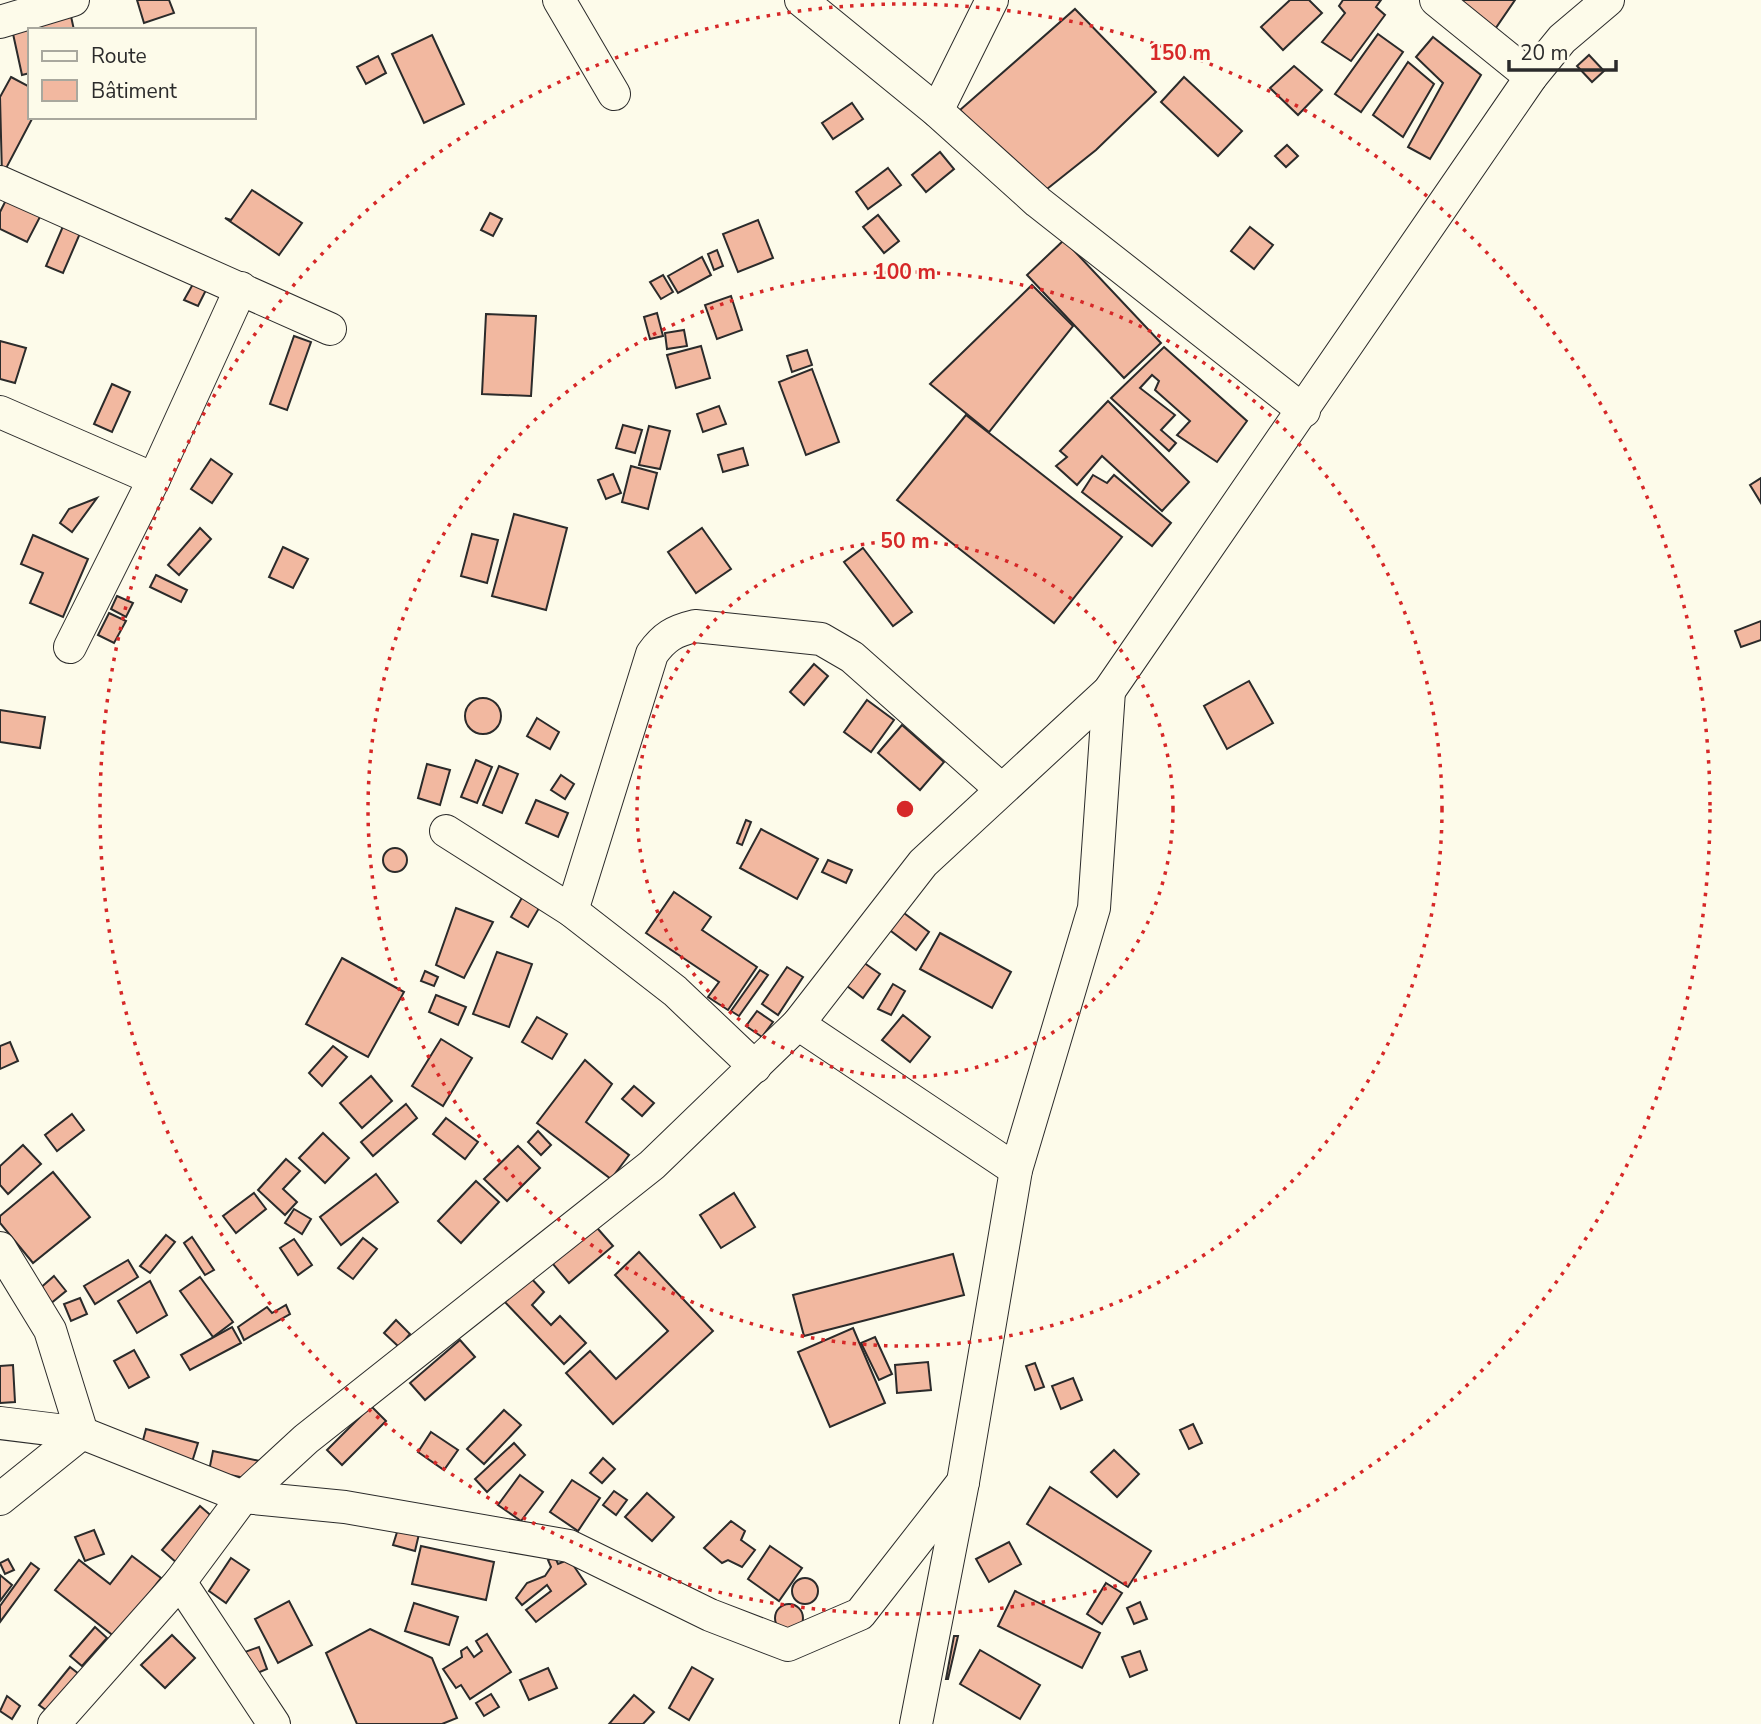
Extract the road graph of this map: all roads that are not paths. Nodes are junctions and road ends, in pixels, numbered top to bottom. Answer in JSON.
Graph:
{"nodes":[{"id":1,"x":73,"y":0,"type":"edge"},
{"id":2,"x":559,"y":0,"type":"edge"},
{"id":3,"x":801,"y":0,"type":"edge"},
{"id":4,"x":992,"y":0,"type":"edge"},
{"id":5,"x":1436,"y":0,"type":"edge"},
{"id":6,"x":1608,"y":0,"type":"edge"},
{"id":7,"x":0,"y":22,"type":"edge"},
{"id":8,"x":1531,"y":77,"type":"junction"},
{"id":9,"x":614,"y":94,"type":"dead end"},
{"id":10,"x":937,"y":111,"type":"junction"},
{"id":11,"x":0,"y":182,"type":"edge"},
{"id":12,"x":241,"y":288,"type":"junction"},
{"id":13,"x":330,"y":329,"type":"dead end"},
{"id":14,"x":1304,"y":411,"type":"junction"},
{"id":15,"x":0,"y":412,"type":"edge"},
{"id":16,"x":154,"y":479,"type":"junction"},
{"id":17,"x":70,"y":647,"type":"dead end"},
{"id":18,"x":1109,"y":691,"type":"junction"},
{"id":19,"x":1000,"y":789,"type":"junction"},
{"id":20,"x":446,"y":831,"type":"dead end"},
{"id":21,"x":572,"y":911,"type":"junction"},
{"id":22,"x":798,"y":1024,"type":"junction"},
{"id":23,"x":755,"y":1067,"type":"junction"},
{"id":24,"x":1016,"y":1170,"type":"junction"},
{"id":25,"x":0,"y":1248,"type":"edge"},
{"id":26,"x":0,"y":1423,"type":"edge"},
{"id":27,"x":82,"y":1433,"type":"junction"},
{"id":28,"x":963,"y":1482,"type":"junction"},
{"id":29,"x":243,"y":1497,"type":"junction"},
{"id":30,"x":0,"y":1499,"type":"edge"},
{"id":31,"x":180,"y":1582,"type":"junction"},
{"id":32,"x":54,"y":1724,"type":"edge"},
{"id":33,"x":274,"y":1724,"type":"edge"},
{"id":34,"x":916,"y":1724,"type":"edge"}],
"edges":[{"from":1,"to":7,"type":"street"},
{"from":2,"to":9,"type":"street"},
{"from":3,"to":10,"type":"street"},
{"from":4,"to":10,"type":"street"},
{"from":5,"to":8,"type":"street"},
{"from":6,"to":8,"type":"street"},
{"from":8,"to":14,"type":"street"},
{"from":10,"to":14,"type":"street"},
{"from":11,"to":12,"type":"street"},
{"from":12,"to":13,"type":"street"},
{"from":12,"to":16,"type":"street"},
{"from":14,"to":18,"type":"street"},
{"from":15,"to":16,"type":"street"},
{"from":16,"to":17,"type":"street"},
{"from":18,"to":19,"type":"street"},
{"from":18,"to":24,"type":"street"},
{"from":19,"to":21,"type":"street"},
{"from":19,"to":22,"type":"street"},
{"from":20,"to":21,"type":"street"},
{"from":21,"to":23,"type":"street"},
{"from":22,"to":23,"type":"street"},
{"from":22,"to":24,"type":"street"},
{"from":23,"to":29,"type":"street"},
{"from":24,"to":28,"type":"street"},
{"from":25,"to":27,"type":"street"},
{"from":26,"to":27,"type":"street"},
{"from":27,"to":29,"type":"street"},
{"from":27,"to":30,"type":"street"},
{"from":28,"to":29,"type":"street"},
{"from":28,"to":34,"type":"street"},
{"from":29,"to":31,"type":"street"},
{"from":31,"to":32,"type":"street"},
{"from":31,"to":33,"type":"street"}]}
